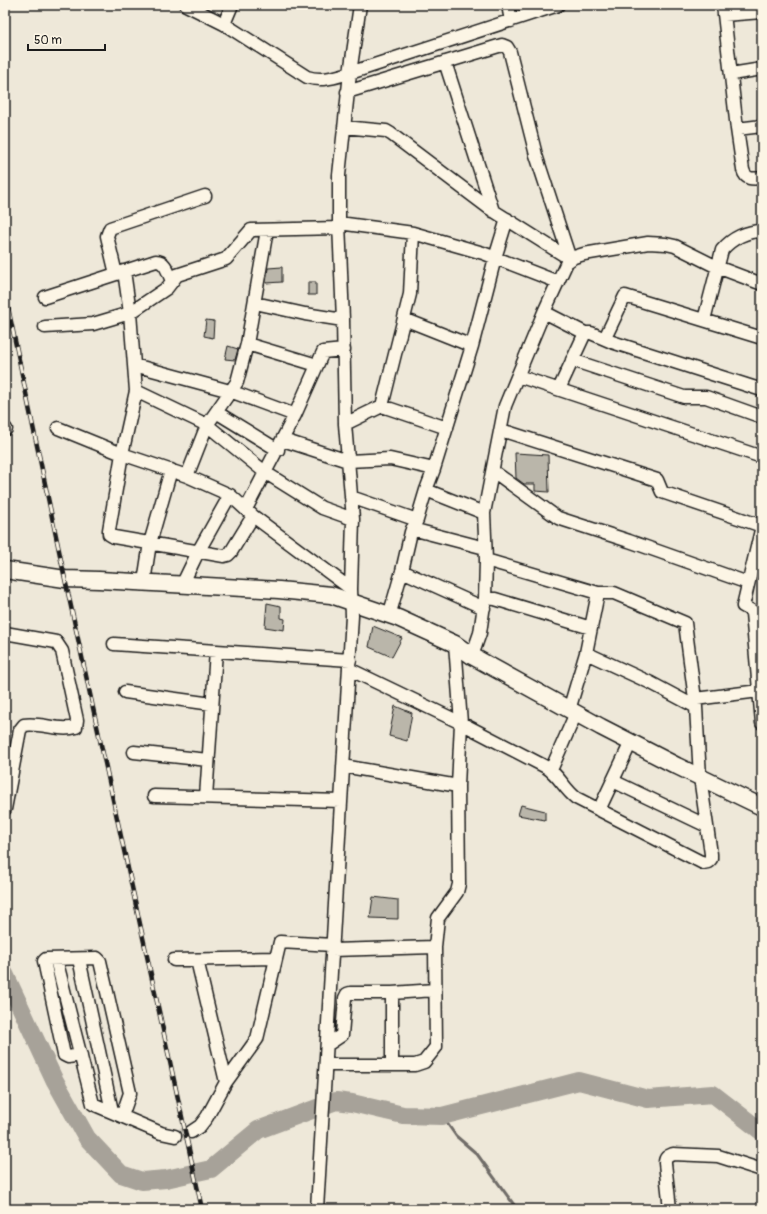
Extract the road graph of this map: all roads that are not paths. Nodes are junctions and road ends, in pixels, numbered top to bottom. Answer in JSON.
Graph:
{"nodes":[{"id":1,"x":186,"y":5,"type":"edge"},
{"id":2,"x":232,"y":5,"type":"edge"},
{"id":3,"x":360,"y":5,"type":"edge"},
{"id":4,"x":508,"y":5,"type":"edge"},
{"id":5,"x":558,"y":5,"type":"edge"},
{"id":6,"x":724,"y":10,"type":"edge"},
{"id":7,"x":762,"y":12,"type":"edge"},
{"id":8,"x":511,"y":21,"type":"junction"},
{"id":9,"x":224,"y":24,"type":"junction"},
{"id":10,"x":445,"y":62,"type":"junction"},
{"id":11,"x":762,"y":69,"type":"edge"},
{"id":12,"x":350,"y":73,"type":"junction"},
{"id":13,"x":731,"y":74,"type":"junction"},
{"id":14,"x":347,"y":92,"type":"junction"},
{"id":15,"x":762,"y":126,"type":"edge"},
{"id":16,"x":344,"y":127,"type":"junction"},
{"id":17,"x":737,"y":129,"type":"junction"},
{"id":18,"x":762,"y":178,"type":"edge"},
{"id":19,"x":205,"y":196,"type":"dead end"},
{"id":20,"x":493,"y":211,"type":"junction"},
{"id":21,"x":507,"y":219,"type":"junction"},
{"id":22,"x":339,"y":226,"type":"junction"},
{"id":23,"x":267,"y":230,"type":"junction"},
{"id":24,"x":762,"y":231,"type":"edge"},
{"id":25,"x":413,"y":233,"type":"junction"},
{"id":26,"x":495,"y":258,"type":"junction"},
{"id":27,"x":570,"y":259,"type":"junction"},
{"id":28,"x":717,"y":267,"type":"junction"},
{"id":29,"x":120,"y":273,"type":"junction"},
{"id":30,"x":172,"y":281,"type":"junction"},
{"id":31,"x":558,"y":282,"type":"junction"},
{"id":32,"x":762,"y":284,"type":"edge"},
{"id":33,"x":45,"y":297,"type":"dead end"},
{"id":34,"x":255,"y":302,"type":"junction"},
{"id":35,"x":544,"y":312,"type":"junction"},
{"id":36,"x":130,"y":313,"type":"junction"},
{"id":37,"x":404,"y":319,"type":"junction"},
{"id":38,"x":343,"y":320,"type":"junction"},
{"id":39,"x":704,"y":320,"type":"junction"},
{"id":40,"x":45,"y":326,"type":"dead end"},
{"id":41,"x":585,"y":333,"type":"junction"},
{"id":42,"x":605,"y":338,"type":"junction"},
{"id":43,"x":762,"y":338,"type":"edge"},
{"id":44,"x":247,"y":344,"type":"junction"},
{"id":45,"x":472,"y":346,"type":"junction"},
{"id":46,"x":344,"y":350,"type":"junction"},
{"id":47,"x":572,"y":360,"type":"junction"},
{"id":48,"x":134,"y":365,"type":"junction"},
{"id":49,"x":317,"y":365,"type":"junction"},
{"id":50,"x":518,"y":376,"type":"junction"},
{"id":51,"x":559,"y":389,"type":"junction"},
{"id":52,"x":762,"y":390,"type":"edge"},
{"id":53,"x":136,"y":391,"type":"junction"},
{"id":54,"x":230,"y":391,"type":"junction"},
{"id":55,"x":382,"y":406,"type":"junction"},
{"id":56,"x":216,"y":412,"type":"junction"},
{"id":57,"x":295,"y":415,"type":"junction"},
{"id":58,"x":762,"y":417,"type":"edge"},
{"id":59,"x":345,"y":424,"type":"junction"},
{"id":60,"x":207,"y":425,"type":"junction"},
{"id":61,"x":58,"y":428,"type":"dead end"},
{"id":62,"x":447,"y":428,"type":"junction"},
{"id":63,"x":501,"y":430,"type":"junction"},
{"id":64,"x":280,"y":445,"type":"junction"},
{"id":65,"x":122,"y":454,"type":"junction"},
{"id":66,"x":762,"y":457,"type":"edge"},
{"id":67,"x":348,"y":461,"type":"junction"},
{"id":68,"x":434,"y":469,"type":"junction"},
{"id":69,"x":171,"y":470,"type":"junction"},
{"id":70,"x":493,"y":471,"type":"junction"},
{"id":71,"x":266,"y":473,"type":"junction"},
{"id":72,"x":187,"y":476,"type":"junction"},
{"id":73,"x":426,"y":490,"type":"junction"},
{"id":74,"x":230,"y":495,"type":"junction"},
{"id":75,"x":351,"y":497,"type":"junction"},
{"id":76,"x":249,"y":512,"type":"junction"},
{"id":77,"x":484,"y":512,"type":"junction"},
{"id":78,"x":353,"y":519,"type":"junction"},
{"id":79,"x":415,"y":524,"type":"junction"},
{"id":80,"x":762,"y":526,"type":"edge"},
{"id":81,"x":150,"y":543,"type":"junction"},
{"id":82,"x":198,"y":552,"type":"junction"},
{"id":83,"x":486,"y":554,"type":"junction"},
{"id":84,"x":5,"y":570,"type":"edge"},
{"id":85,"x":402,"y":571,"type":"junction"},
{"id":86,"x":144,"y":582,"type":"junction"},
{"id":87,"x":748,"y":583,"type":"junction"},
{"id":88,"x":182,"y":584,"type":"junction"},
{"id":89,"x":598,"y":593,"type":"junction"},
{"id":90,"x":351,"y":596,"type":"junction"},
{"id":91,"x":484,"y":603,"type":"junction"},
{"id":92,"x":757,"y":615,"type":"edge"},
{"id":93,"x":389,"y":616,"type":"junction"},
{"id":94,"x":591,"y":628,"type":"junction"},
{"id":95,"x":5,"y":633,"type":"edge"},
{"id":96,"x":114,"y":644,"type":"dead end"},
{"id":97,"x":455,"y":644,"type":"junction"},
{"id":98,"x":216,"y":651,"type":"junction"},
{"id":99,"x":586,"y":653,"type":"junction"},
{"id":100,"x":472,"y":656,"type":"junction"},
{"id":101,"x":759,"y":664,"type":"edge"},
{"id":102,"x":349,"y":665,"type":"junction"},
{"id":103,"x":759,"y":691,"type":"junction"},
{"id":104,"x":125,"y":692,"type":"dead end"},
{"id":105,"x":695,"y":703,"type":"junction"},
{"id":106,"x":212,"y":704,"type":"junction"},
{"id":107,"x":572,"y":711,"type":"junction"},
{"id":108,"x":461,"y":723,"type":"junction"},
{"id":109,"x":762,"y":724,"type":"edge"},
{"id":110,"x":631,"y":742,"type":"junction"},
{"id":111,"x":134,"y":752,"type":"dead end"},
{"id":112,"x":208,"y":760,"type":"junction"},
{"id":113,"x":343,"y":766,"type":"junction"},
{"id":114,"x":551,"y":770,"type":"junction"},
{"id":115,"x":700,"y":777,"type":"junction"},
{"id":116,"x":612,"y":781,"type":"junction"},
{"id":117,"x":458,"y":786,"type":"junction"},
{"id":118,"x":154,"y":796,"type":"dead end"},
{"id":119,"x":206,"y":797,"type":"junction"},
{"id":120,"x":341,"y":801,"type":"junction"},
{"id":121,"x":762,"y":807,"type":"edge"},
{"id":122,"x":5,"y":809,"type":"edge"},
{"id":123,"x":599,"y":810,"type":"junction"},
{"id":124,"x":707,"y":826,"type":"junction"},
{"id":125,"x":332,"y":947,"type":"junction"},
{"id":126,"x":435,"y":947,"type":"junction"},
{"id":127,"x":275,"y":958,"type":"junction"},
{"id":128,"x":79,"y":959,"type":"junction"},
{"id":129,"x":174,"y":960,"type":"dead end"},
{"id":130,"x":197,"y":960,"type":"junction"},
{"id":131,"x":435,"y":990,"type":"junction"},
{"id":132,"x":392,"y":993,"type":"junction"},
{"id":133,"x":327,"y":1045,"type":"junction"},
{"id":134,"x":326,"y":1065,"type":"junction"},
{"id":135,"x":392,"y":1065,"type":"junction"},
{"id":136,"x":226,"y":1082,"type":"junction"},
{"id":137,"x":117,"y":1114,"type":"junction"},
{"id":138,"x":191,"y":1132,"type":"tunnel mouth"},
{"id":139,"x":175,"y":1136,"type":"tunnel mouth"},
{"id":140,"x":762,"y":1170,"type":"edge"},
{"id":141,"x":317,"y":1209,"type":"edge"},
{"id":142,"x":670,"y":1209,"type":"edge"}],
"edges":[{"from":1,"to":9,"type":"street"},
{"from":2,"to":9,"type":"street"},
{"from":3,"to":12,"type":"street"},
{"from":4,"to":8,"type":"street"},
{"from":5,"to":8,"type":"street"},
{"from":6,"to":7,"type":"street"},
{"from":6,"to":13,"type":"street"},
{"from":8,"to":12,"type":"street"},
{"from":9,"to":12,"type":"street"},
{"from":10,"to":14,"type":"street"},
{"from":10,"to":20,"type":"street"},
{"from":10,"to":27,"type":"street"},
{"from":11,"to":13,"type":"street"},
{"from":12,"to":14,"type":"street"},
{"from":13,"to":17,"type":"street"},
{"from":14,"to":16,"type":"street"},
{"from":15,"to":17,"type":"street"},
{"from":16,"to":20,"type":"street"},
{"from":16,"to":22,"type":"street"},
{"from":17,"to":18,"type":"street"},
{"from":19,"to":29,"type":"street"},
{"from":20,"to":21,"type":"street"},
{"from":21,"to":26,"type":"street"},
{"from":21,"to":27,"type":"street"},
{"from":22,"to":23,"type":"street"},
{"from":22,"to":25,"type":"street"},
{"from":22,"to":38,"type":"street"},
{"from":23,"to":30,"type":"street"},
{"from":23,"to":34,"type":"street"},
{"from":24,"to":28,"type":"street"},
{"from":25,"to":26,"type":"street"},
{"from":25,"to":37,"type":"street"},
{"from":26,"to":31,"type":"street"},
{"from":26,"to":45,"type":"street"},
{"from":27,"to":28,"type":"street"},
{"from":27,"to":31,"type":"street"},
{"from":28,"to":32,"type":"street"},
{"from":28,"to":39,"type":"street"},
{"from":29,"to":30,"type":"street"},
{"from":29,"to":33,"type":"street"},
{"from":29,"to":36,"type":"street"},
{"from":30,"to":36,"type":"street"},
{"from":31,"to":35,"type":"street"},
{"from":34,"to":38,"type":"street"},
{"from":34,"to":44,"type":"street"},
{"from":35,"to":41,"type":"street"},
{"from":35,"to":50,"type":"street"},
{"from":36,"to":40,"type":"street"},
{"from":36,"to":48,"type":"street"},
{"from":37,"to":45,"type":"street"},
{"from":37,"to":55,"type":"street"},
{"from":38,"to":46,"type":"street"},
{"from":39,"to":42,"type":"street"},
{"from":39,"to":43,"type":"street"},
{"from":41,"to":42,"type":"street"},
{"from":41,"to":47,"type":"street"},
{"from":42,"to":52,"type":"street"},
{"from":44,"to":49,"type":"street"},
{"from":44,"to":54,"type":"street"},
{"from":45,"to":62,"type":"street"},
{"from":46,"to":49,"type":"street"},
{"from":46,"to":59,"type":"street"},
{"from":47,"to":51,"type":"street"},
{"from":47,"to":58,"type":"street"},
{"from":48,"to":53,"type":"street"},
{"from":48,"to":54,"type":"street"},
{"from":49,"to":57,"type":"street"},
{"from":50,"to":51,"type":"street"},
{"from":50,"to":63,"type":"street"},
{"from":51,"to":66,"type":"street"},
{"from":53,"to":60,"type":"street"},
{"from":53,"to":65,"type":"street"},
{"from":54,"to":56,"type":"street"},
{"from":54,"to":57,"type":"street"},
{"from":55,"to":59,"type":"street"},
{"from":55,"to":62,"type":"street"},
{"from":56,"to":60,"type":"street"},
{"from":56,"to":64,"type":"street"},
{"from":57,"to":64,"type":"street"},
{"from":59,"to":67,"type":"street"},
{"from":60,"to":71,"type":"street"},
{"from":60,"to":72,"type":"street"},
{"from":61,"to":65,"type":"street"},
{"from":62,"to":68,"type":"street"},
{"from":63,"to":70,"type":"street"},
{"from":63,"to":80,"type":"street"},
{"from":64,"to":67,"type":"street"},
{"from":64,"to":71,"type":"street"},
{"from":65,"to":69,"type":"street"},
{"from":65,"to":81,"type":"street"},
{"from":67,"to":68,"type":"street"},
{"from":67,"to":75,"type":"street"},
{"from":68,"to":73,"type":"street"},
{"from":69,"to":72,"type":"street"},
{"from":69,"to":81,"type":"street"},
{"from":70,"to":77,"type":"street"},
{"from":70,"to":87,"type":"street"},
{"from":71,"to":76,"type":"street"},
{"from":71,"to":78,"type":"street"},
{"from":72,"to":74,"type":"street"},
{"from":73,"to":77,"type":"street"},
{"from":73,"to":79,"type":"street"},
{"from":74,"to":76,"type":"street"},
{"from":74,"to":82,"type":"street"},
{"from":75,"to":78,"type":"street"},
{"from":75,"to":79,"type":"street"},
{"from":76,"to":82,"type":"street"},
{"from":76,"to":90,"type":"street"},
{"from":77,"to":83,"type":"street"},
{"from":78,"to":90,"type":"street"},
{"from":79,"to":83,"type":"street"},
{"from":79,"to":85,"type":"street"},
{"from":80,"to":87,"type":"street"},
{"from":81,"to":82,"type":"street"},
{"from":81,"to":86,"type":"street"},
{"from":82,"to":88,"type":"street"},
{"from":83,"to":89,"type":"street"},
{"from":83,"to":91,"type":"street"},
{"from":84,"to":86,"type":"main road"},
{"from":85,"to":91,"type":"street"},
{"from":85,"to":93,"type":"street"},
{"from":86,"to":88,"type":"main road"},
{"from":87,"to":92,"type":"street"},
{"from":88,"to":90,"type":"main road"},
{"from":89,"to":94,"type":"street"},
{"from":89,"to":105,"type":"street"},
{"from":90,"to":93,"type":"main road"},
{"from":90,"to":102,"type":"street"},
{"from":91,"to":94,"type":"street"},
{"from":91,"to":100,"type":"street"},
{"from":92,"to":101,"type":"street"},
{"from":93,"to":97,"type":"main road"},
{"from":94,"to":99,"type":"street"},
{"from":95,"to":122,"type":"street"},
{"from":96,"to":98,"type":"street"},
{"from":97,"to":100,"type":"main road"},
{"from":97,"to":108,"type":"street"},
{"from":98,"to":102,"type":"street"},
{"from":98,"to":106,"type":"street"},
{"from":99,"to":105,"type":"street"},
{"from":99,"to":107,"type":"street"},
{"from":100,"to":107,"type":"main road"},
{"from":101,"to":103,"type":"street"},
{"from":102,"to":108,"type":"street"},
{"from":102,"to":113,"type":"street"},
{"from":103,"to":105,"type":"street"},
{"from":103,"to":109,"type":"street"},
{"from":104,"to":106,"type":"street"},
{"from":105,"to":115,"type":"street"},
{"from":106,"to":112,"type":"street"},
{"from":107,"to":110,"type":"main road"},
{"from":107,"to":114,"type":"street"},
{"from":108,"to":114,"type":"street"},
{"from":108,"to":117,"type":"street"},
{"from":110,"to":115,"type":"main road"},
{"from":110,"to":116,"type":"street"},
{"from":111,"to":112,"type":"street"},
{"from":112,"to":119,"type":"street"},
{"from":113,"to":117,"type":"street"},
{"from":113,"to":120,"type":"street"},
{"from":114,"to":123,"type":"street"},
{"from":115,"to":121,"type":"main road"},
{"from":115,"to":124,"type":"street"},
{"from":116,"to":123,"type":"street"},
{"from":116,"to":124,"type":"street"},
{"from":117,"to":126,"type":"street"},
{"from":118,"to":119,"type":"street"},
{"from":119,"to":120,"type":"street"},
{"from":120,"to":125,"type":"street"},
{"from":123,"to":124,"type":"street"},
{"from":125,"to":126,"type":"street"},
{"from":125,"to":127,"type":"street"},
{"from":125,"to":133,"type":"street"},
{"from":126,"to":131,"type":"street"},
{"from":127,"to":130,"type":"street"},
{"from":127,"to":136,"type":"street"},
{"from":128,"to":137,"type":"street"},
{"from":128,"to":137,"type":"street"},
{"from":128,"to":137,"type":"street"},
{"from":129,"to":130,"type":"street"},
{"from":130,"to":136,"type":"street"},
{"from":131,"to":132,"type":"street"},
{"from":131,"to":135,"type":"street"},
{"from":132,"to":133,"type":"street"},
{"from":132,"to":135,"type":"street"},
{"from":133,"to":134,"type":"street"},
{"from":134,"to":135,"type":"street"},
{"from":134,"to":141,"type":"street"},
{"from":136,"to":138,"type":"street"},
{"from":137,"to":139,"type":"street"},
{"from":140,"to":142,"type":"street"}]}
